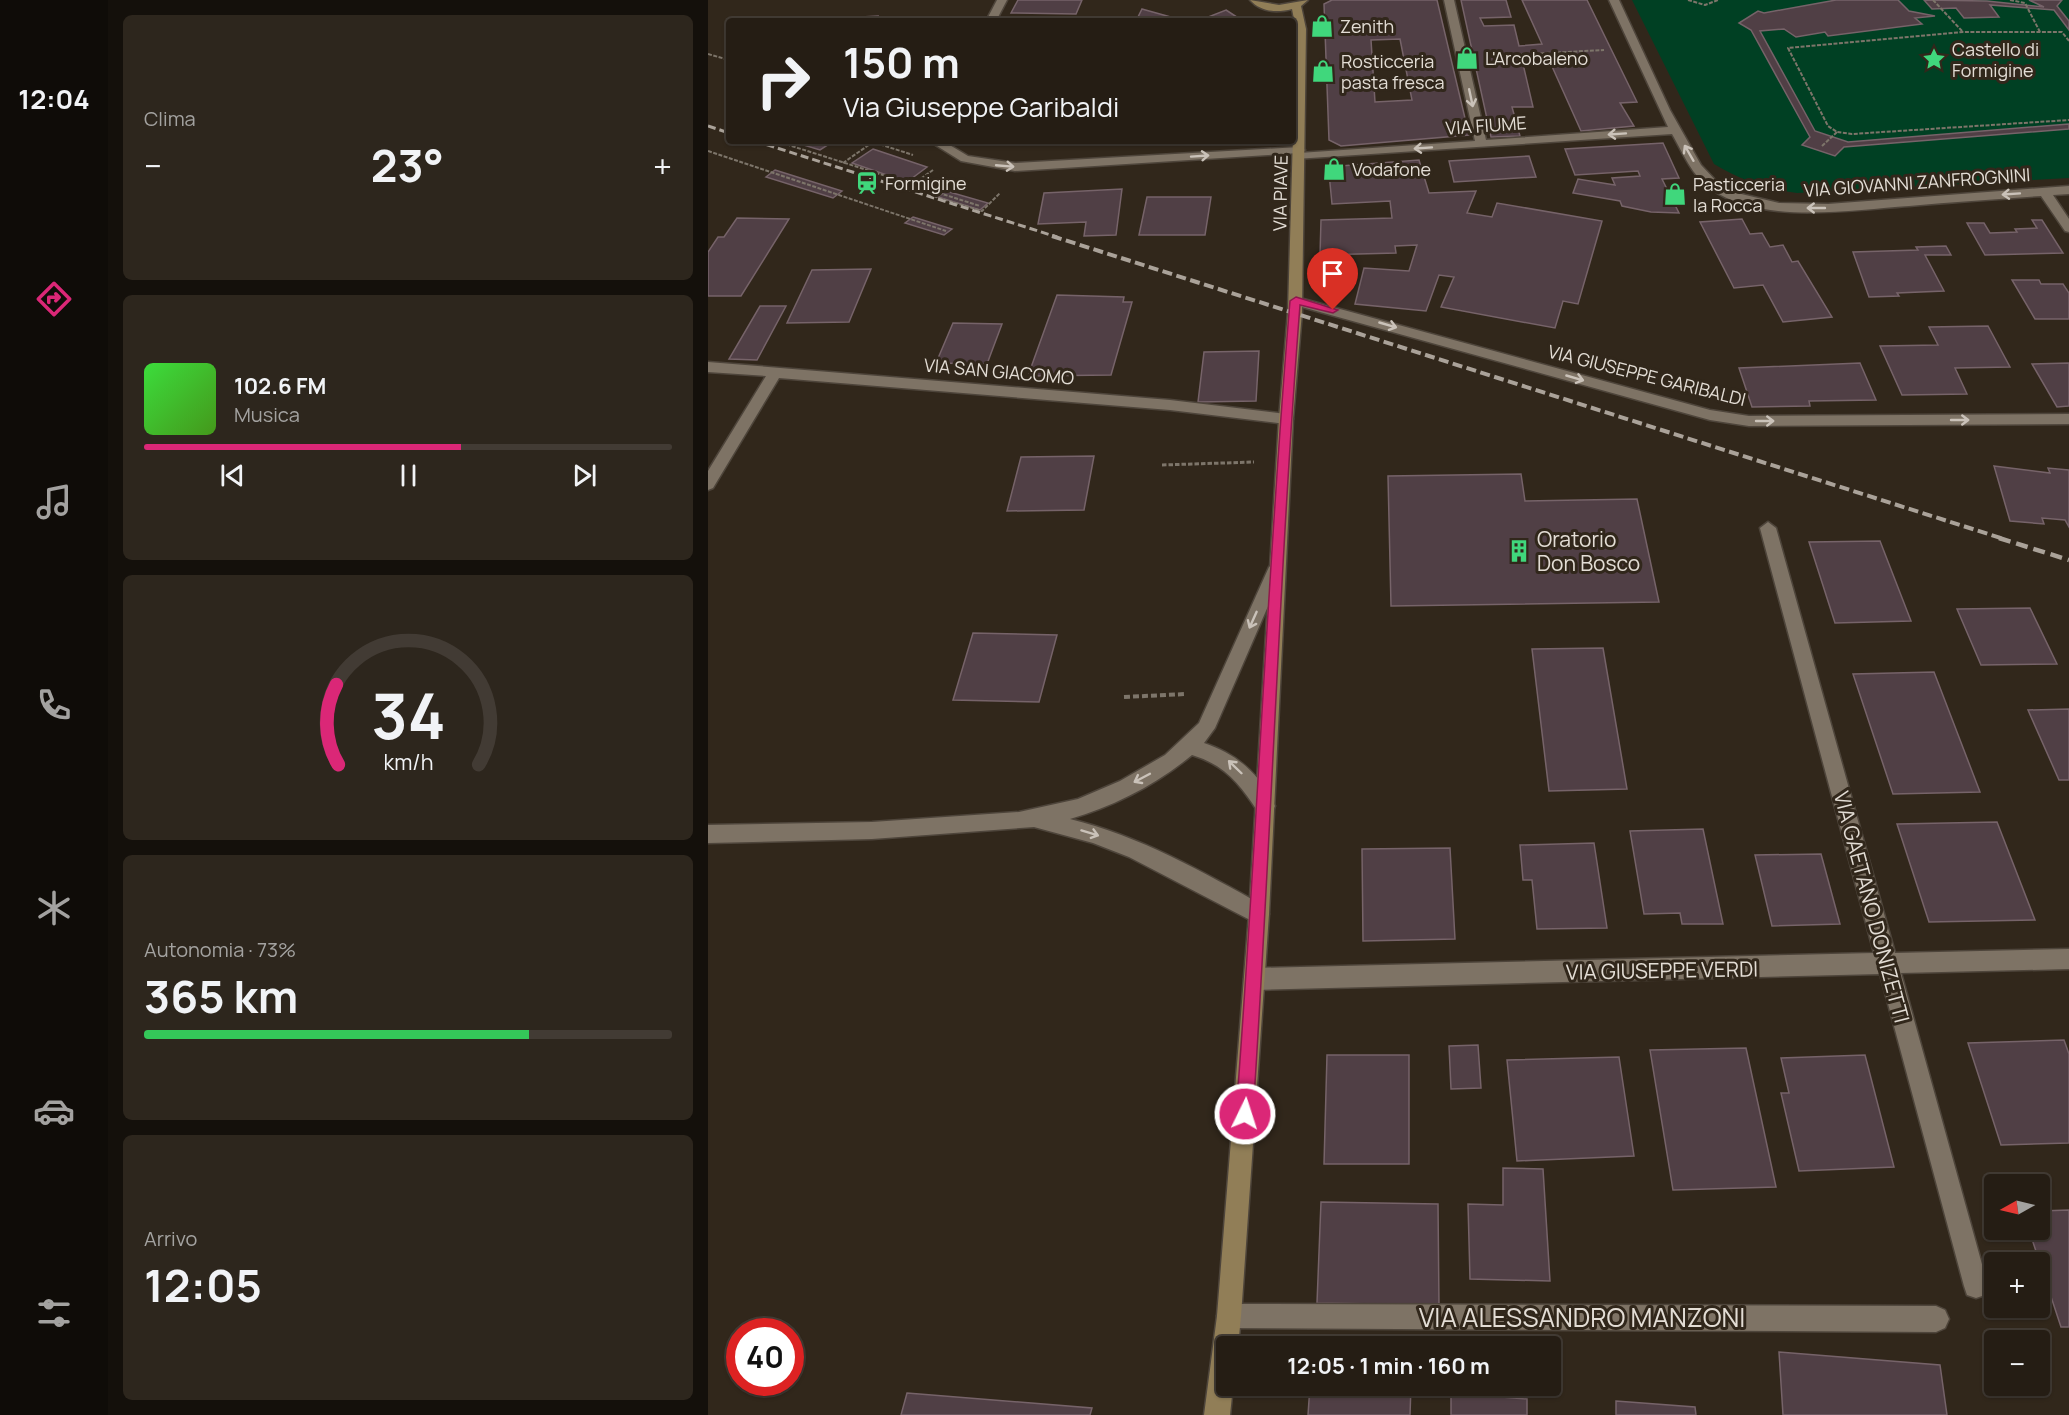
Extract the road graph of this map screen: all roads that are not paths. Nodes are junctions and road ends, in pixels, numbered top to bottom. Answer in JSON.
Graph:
{"nodes":[{"id":1,"x":1002,"y":0,"type":"edge"},
{"id":2,"x":1255,"y":0,"type":"edge"},
{"id":3,"x":1449,"y":0,"type":"edge"},
{"id":4,"x":1614,"y":0,"type":"edge"},
{"id":5,"x":1300,"y":2,"type":"edge"},
{"id":6,"x":993,"y":18,"type":"edge"},
{"id":7,"x":1676,"y":130,"type":"junction"},
{"id":8,"x":940,"y":144,"type":"edge"},
{"id":9,"x":1481,"y":144,"type":"junction"},
{"id":10,"x":1299,"y":154,"type":"junction"},
{"id":11,"x":2069,"y":189,"type":"edge"},
{"id":12,"x":2044,"y":191,"type":"junction"},
{"id":13,"x":2069,"y":228,"type":"edge"},
{"id":14,"x":1295,"y":306,"type":"junction"},
{"id":15,"x":708,"y":367,"type":"edge"},
{"id":16,"x":776,"y":372,"type":"junction"},
{"id":17,"x":1286,"y":419,"type":"junction"},
{"id":18,"x":2069,"y":419,"type":"edge"},
{"id":19,"x":708,"y":484,"type":"edge"},
{"id":20,"x":1768,"y":528,"type":"dead end"},
{"id":21,"x":1277,"y":567,"type":"junction"},
{"id":22,"x":1192,"y":747,"type":"junction"},
{"id":23,"x":1265,"y":806,"type":"junction"},
{"id":24,"x":1033,"y":819,"type":"junction"},
{"id":25,"x":708,"y":834,"type":"edge"},
{"id":26,"x":1259,"y":914,"type":"junction"},
{"id":27,"x":2069,"y":959,"type":"edge"},
{"id":28,"x":1887,"y":964,"type":"junction"},
{"id":29,"x":1255,"y":979,"type":"junction"},
{"id":30,"x":1976,"y":1286,"type":"dead end"},
{"id":31,"x":1229,"y":1316,"type":"junction"},
{"id":32,"x":1936,"y":1319,"type":"dead end"},
{"id":33,"x":1217,"y":1415,"type":"edge"}],
"edges":[{"from":1,"to":6,"type":"street"},
{"from":2,"to":5,"type":"street","name":"VIA PIAVE"},
{"from":3,"to":9,"type":"street","one_way":true},
{"from":4,"to":7,"type":"street"},
{"from":5,"to":10,"type":"street","name":"VIA PIAVE"},
{"from":7,"to":9,"type":"street","name":"VIA FIUME","one_way":true},
{"from":12,"to":7,"type":"street","name":"VIA GIOVANNI ZANFROGNINI","one_way":true},
{"from":8,"to":10,"type":"street","name":"VIA FIUME","one_way":true},
{"from":9,"to":10,"type":"street","name":"VIA FIUME","one_way":true},
{"from":10,"to":14,"type":"street","name":"VIA PIAVE"},
{"from":11,"to":12,"type":"street","name":"VIA GIOVANNI ZANFROGNINI"},
{"from":12,"to":13,"type":"street"},
{"from":14,"to":17,"type":"street","name":"VIA PIAVE"},
{"from":14,"to":18,"type":"street","name":"VIA GIUSEPPE GARIBALDI","one_way":true},
{"from":15,"to":16,"type":"street","name":"VIA SAN GIACOMO"},
{"from":16,"to":17,"type":"street","name":"VIA SAN GIACOMO"},
{"from":16,"to":19,"type":"street"},
{"from":17,"to":21,"type":"street","name":"VIA PIAVE"},
{"from":20,"to":28,"type":"street","name":"VIA GAETANO DONIZETTI"},
{"from":21,"to":22,"type":"street","one_way":true},
{"from":21,"to":23,"type":"street","name":"VIA PIAVE"},
{"from":23,"to":22,"type":"street","one_way":true},
{"from":22,"to":24,"type":"street","one_way":true},
{"from":23,"to":26,"type":"street","name":"VIA PIAVE"},
{"from":24,"to":25,"type":"street"},
{"from":24,"to":26,"type":"street","one_way":true},
{"from":26,"to":29,"type":"street","name":"VIA PIAVE"},
{"from":27,"to":28,"type":"street","name":"VIA GIUSEPPE VERDI"},
{"from":28,"to":29,"type":"street","name":"VIA GIUSEPPE VERDI"},
{"from":28,"to":30,"type":"street","name":"VIA GAETANO DONIZETTI"},
{"from":29,"to":31,"type":"street","name":"VIA PIAVE"},
{"from":31,"to":32,"type":"street","name":"VIA ALESSANDRO MANZONI"},
{"from":31,"to":33,"type":"street","name":"VIA PIAVE"}]}
